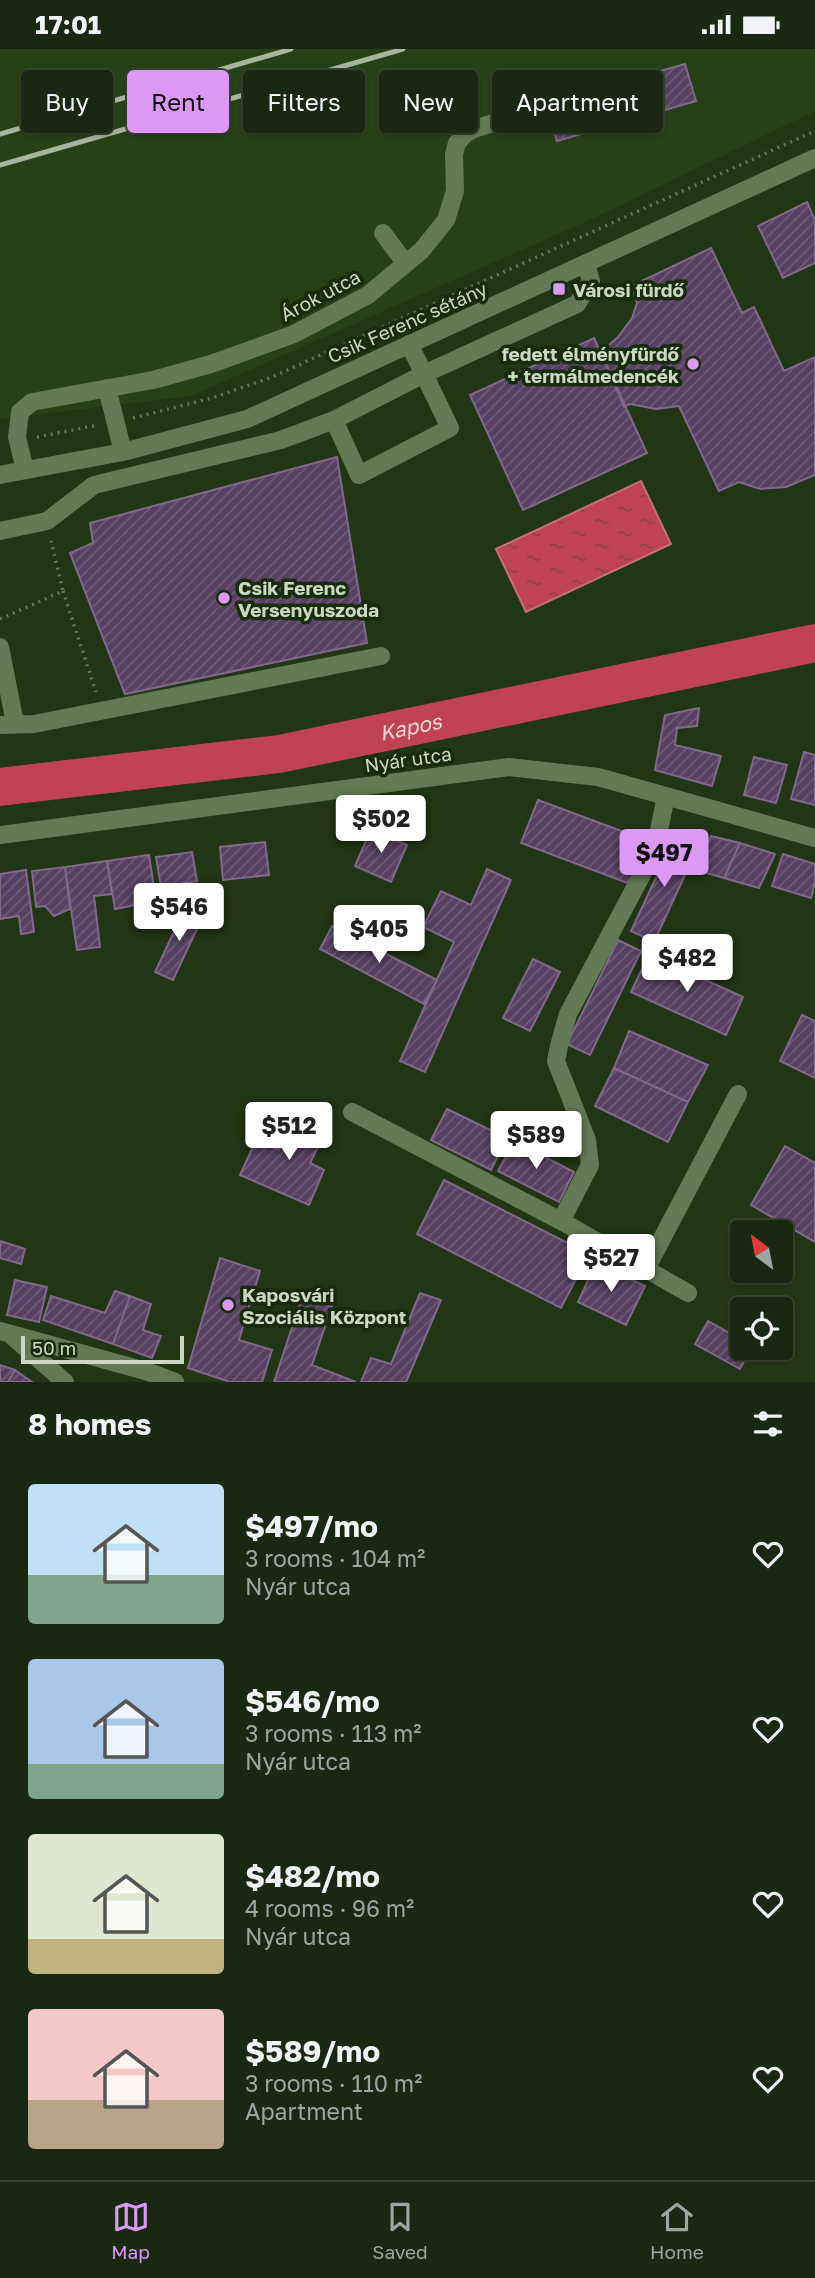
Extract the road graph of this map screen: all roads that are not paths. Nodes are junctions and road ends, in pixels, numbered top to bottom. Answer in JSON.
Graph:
{"nodes":[{"id":1,"x":492,"y":123,"type":"edge"},
{"id":2,"x":815,"y":158,"type":"edge"},
{"id":3,"x":383,"y":233,"type":"dead end"},
{"id":4,"x":405,"y":263,"type":"junction"},
{"id":5,"x":586,"y":264,"type":"junction"},
{"id":6,"x":409,"y":344,"type":"junction"},
{"id":7,"x":425,"y":374,"type":"junction"},
{"id":8,"x":107,"y":388,"type":"junction"},
{"id":9,"x":334,"y":420,"type":"junction"},
{"id":10,"x":122,"y":452,"type":"junction"},
{"id":11,"x":25,"y":470,"type":"junction"},
{"id":12,"x":0,"y":475,"type":"edge"},
{"id":13,"x":0,"y":531,"type":"edge"},
{"id":14,"x":0,"y":646,"type":"edge"},
{"id":15,"x":381,"y":656,"type":"dead end"},
{"id":16,"x":8,"y":724,"type":"edge"},
{"id":17,"x":666,"y":796,"type":"junction"},
{"id":18,"x":0,"y":835,"type":"edge"},
{"id":19,"x":815,"y":838,"type":"edge"},
{"id":20,"x":738,"y":1094,"type":"dead end"},
{"id":21,"x":352,"y":1112,"type":"dead end"},
{"id":22,"x":561,"y":1221,"type":"junction"},
{"id":23,"x":646,"y":1269,"type":"junction"},
{"id":24,"x":688,"y":1293,"type":"dead end"},
{"id":25,"x":4,"y":1331,"type":"edge"},
{"id":26,"x":65,"y":1382,"type":"edge"},
{"id":27,"x":175,"y":1382,"type":"edge"}],
"edges":[{"from":1,"to":4,"type":"street","name":"Árok utca"},
{"from":2,"to":5,"type":"street","name":"Csik Ferenc sétány"},
{"from":3,"to":4,"type":"street"},
{"from":4,"to":8,"type":"street","name":"Árok utca"},
{"from":5,"to":6,"type":"street","name":"Csik Ferenc sétány"},
{"from":5,"to":7,"type":"street"},
{"from":6,"to":7,"type":"street"},
{"from":6,"to":10,"type":"street","name":"Csik Ferenc sétány"},
{"from":7,"to":9,"type":"street"},
{"from":7,"to":9,"type":"street"},
{"from":8,"to":10,"type":"street"},
{"from":8,"to":11,"type":"street","name":"Árok utca"},
{"from":9,"to":13,"type":"street"},
{"from":10,"to":11,"type":"street","name":"Csik Ferenc sétány"},
{"from":11,"to":12,"type":"street","name":"Csik Ferenc sétány"},
{"from":14,"to":16,"type":"street"},
{"from":15,"to":16,"type":"street"},
{"from":17,"to":18,"type":"street","name":"Nyár utca"},
{"from":17,"to":19,"type":"street","name":"Nyár utca"},
{"from":17,"to":22,"type":"street"},
{"from":20,"to":23,"type":"street"},
{"from":21,"to":22,"type":"street"},
{"from":22,"to":23,"type":"street"},
{"from":23,"to":24,"type":"street"},
{"from":25,"to":26,"type":"street"},
{"from":25,"to":27,"type":"street"}]}
